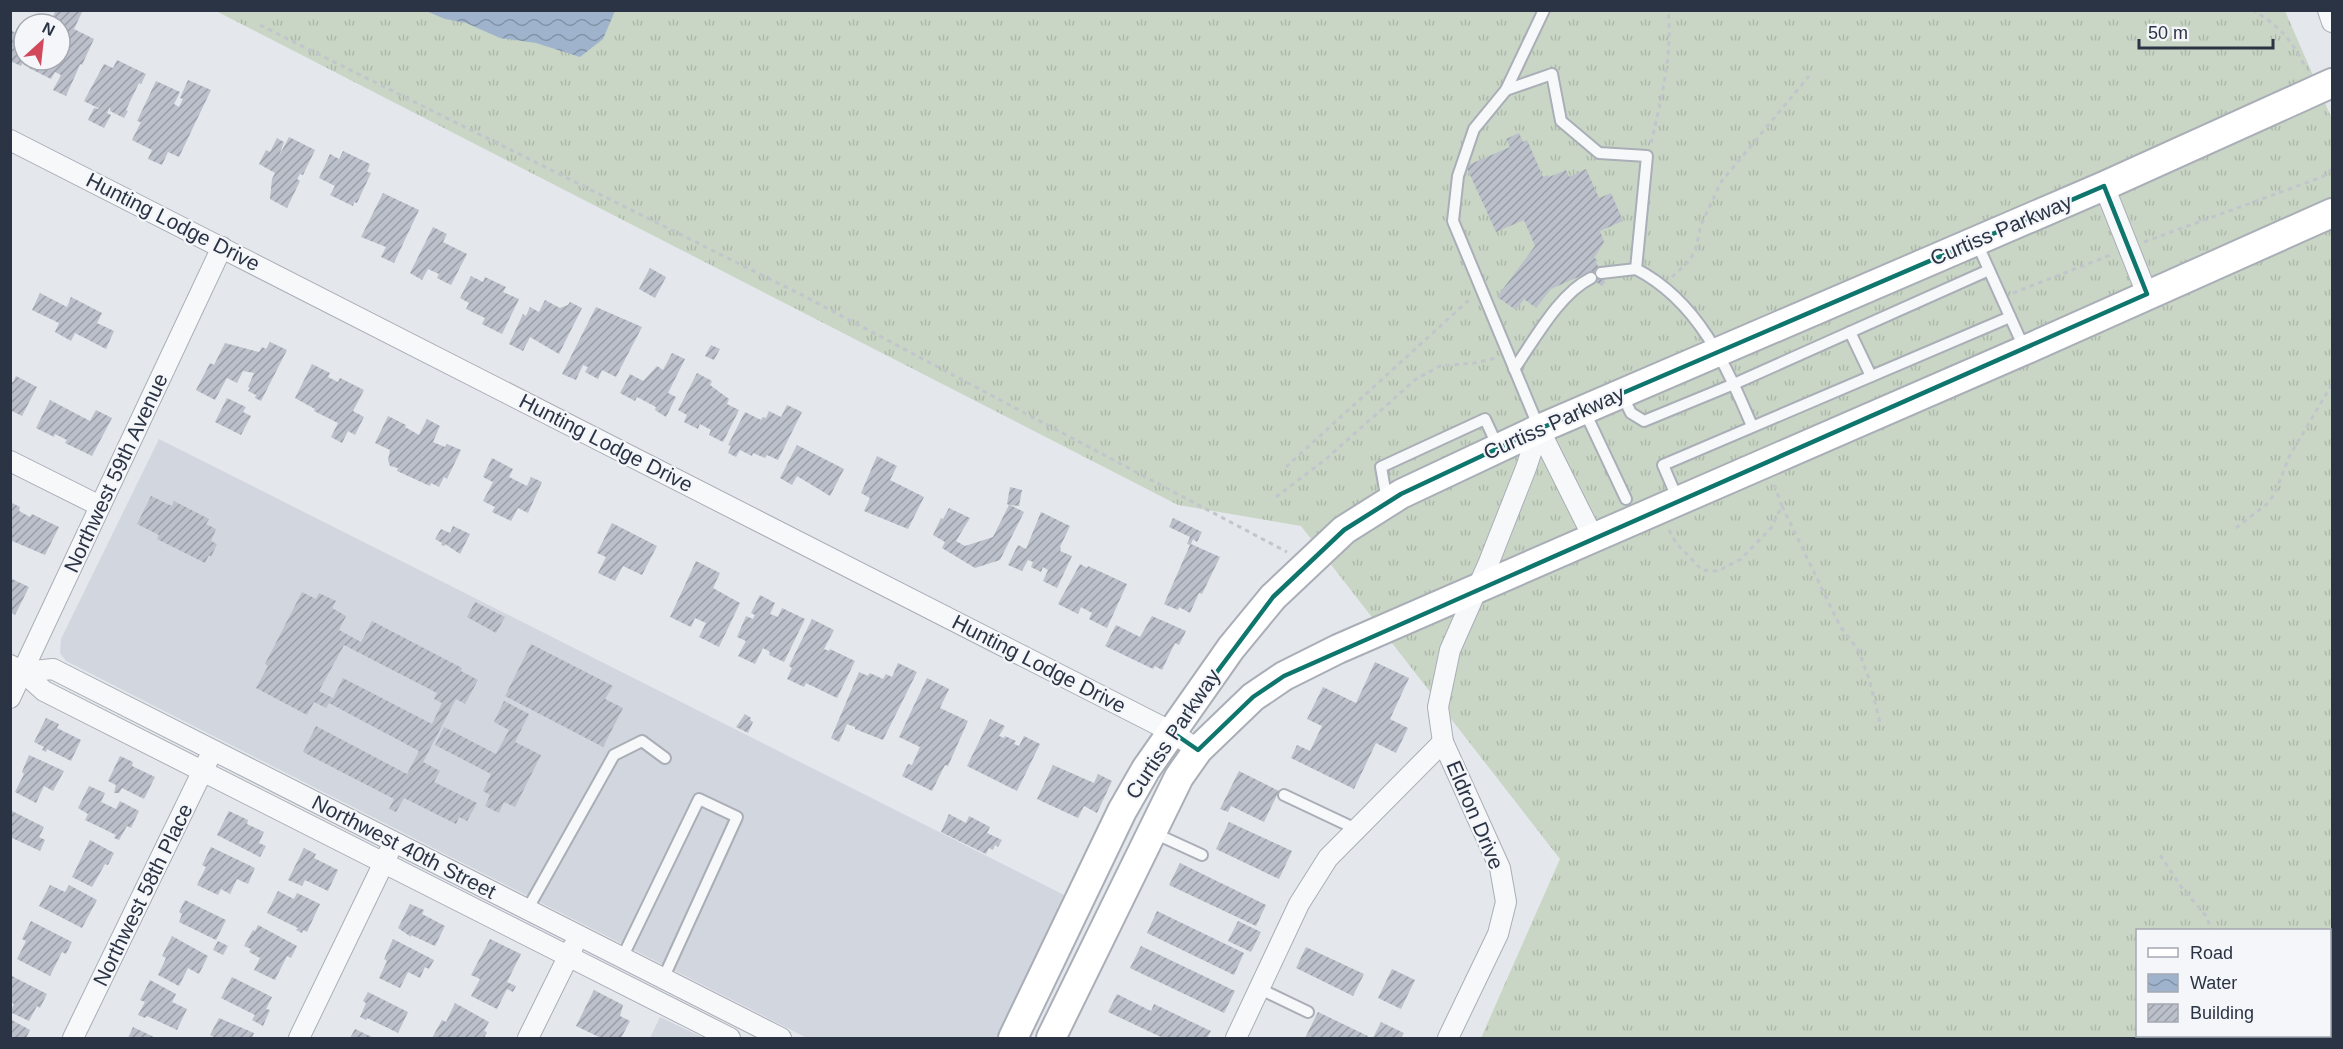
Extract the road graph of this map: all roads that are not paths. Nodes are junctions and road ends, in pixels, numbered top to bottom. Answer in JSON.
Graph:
{"nodes":[{"id":1,"x":1544,"y":10,"type":"edge"},
{"id":2,"x":2328,"y":10,"type":"edge"},
{"id":3,"x":2332,"y":22,"type":"edge"},
{"id":4,"x":2320,"y":78,"type":"edge"},
{"id":5,"x":1506,"y":90,"type":"junction"},
{"id":6,"x":10,"y":140,"type":"edge"},
{"id":7,"x":2104,"y":186,"type":"junction"},
{"id":8,"x":2332,"y":213,"type":"edge"},
{"id":9,"x":1976,"y":241,"type":"junction"},
{"id":10,"x":222,"y":247,"type":"junction"},
{"id":11,"x":1636,"y":269,"type":"junction"},
{"id":12,"x":1989,"y":270,"type":"junction"},
{"id":13,"x":2147,"y":294,"type":"junction"},
{"id":14,"x":2010,"y":317,"type":"junction"},
{"id":15,"x":1850,"y":332,"type":"junction"},
{"id":16,"x":2025,"y":350,"type":"junction"},
{"id":17,"x":1717,"y":352,"type":"junction"},
{"id":18,"x":1515,"y":369,"type":"junction"},
{"id":19,"x":1871,"y":376,"type":"junction"},
{"id":20,"x":1734,"y":384,"type":"junction"},
{"id":21,"x":1621,"y":393,"type":"junction"},
{"id":22,"x":1584,"y":410,"type":"junction"},
{"id":23,"x":1752,"y":426,"type":"junction"},
{"id":24,"x":1539,"y":429,"type":"junction"},
{"id":25,"x":10,"y":461,"type":"edge"},
{"id":26,"x":1626,"y":499,"type":"dead end"},
{"id":27,"x":100,"y":506,"type":"junction"},
{"id":28,"x":1672,"y":512,"type":"junction"},
{"id":29,"x":1593,"y":537,"type":"junction"},
{"id":30,"x":1478,"y":587,"type":"junction"},
{"id":31,"x":17,"y":668,"type":"edge"},
{"id":32,"x":10,"y":698,"type":"edge"},
{"id":33,"x":1172,"y":732,"type":"junction"},
{"id":34,"x":1443,"y":742,"type":"junction"},
{"id":35,"x":1198,"y":750,"type":"junction"},
{"id":36,"x":213,"y":751,"type":"junction"},
{"id":37,"x":665,"y":758,"type":"dead end"},
{"id":38,"x":202,"y":772,"type":"junction"},
{"id":39,"x":1284,"y":795,"type":"dead end"},
{"id":40,"x":1356,"y":829,"type":"junction"},
{"id":41,"x":1150,"y":832,"type":"junction"},
{"id":42,"x":394,"y":842,"type":"junction"},
{"id":43,"x":1202,"y":855,"type":"dead end"},
{"id":44,"x":384,"y":863,"type":"junction"},
{"id":45,"x":527,"y":910,"type":"junction"},
{"id":46,"x":579,"y":936,"type":"junction"},
{"id":47,"x":568,"y":957,"type":"junction"},
{"id":48,"x":622,"y":958,"type":"junction"},
{"id":49,"x":663,"y":979,"type":"junction"},
{"id":50,"x":1260,"y":989,"type":"junction"},
{"id":51,"x":1308,"y":1012,"type":"dead end"},
{"id":52,"x":73,"y":1038,"type":"edge"},
{"id":53,"x":299,"y":1038,"type":"edge"},
{"id":54,"x":528,"y":1038,"type":"edge"},
{"id":55,"x":730,"y":1038,"type":"edge"},
{"id":56,"x":781,"y":1038,"type":"edge"},
{"id":57,"x":1013,"y":1038,"type":"edge"},
{"id":58,"x":1051,"y":1038,"type":"edge"},
{"id":59,"x":1236,"y":1038,"type":"edge"},
{"id":60,"x":1448,"y":1038,"type":"edge"}],
"edges":[{"from":1,"to":5,"type":"lane"},
{"from":2,"to":3,"type":"street"},
{"from":4,"to":7,"type":"main road","name":"Curtiss Parkway"},
{"from":5,"to":11,"type":"lane"},
{"from":5,"to":18,"type":"lane"},
{"from":6,"to":10,"type":"street","name":"Hunting Lodge Drive"},
{"from":7,"to":9,"type":"main road","name":"Curtiss Parkway"},
{"from":7,"to":13,"type":"street"},
{"from":8,"to":13,"type":"main road","name":"Curtiss Parkway"},
{"from":9,"to":12,"type":"lane"},
{"from":9,"to":17,"type":"main road","name":"Curtiss Parkway"},
{"from":10,"to":27,"type":"street","name":"Northwest 59th Avenue"},
{"from":10,"to":33,"type":"street","name":"Hunting Lodge Drive"},
{"from":11,"to":17,"type":"lane"},
{"from":11,"to":18,"type":"lane"},
{"from":12,"to":14,"type":"lane"},
{"from":12,"to":15,"type":"lane"},
{"from":13,"to":16,"type":"main road","name":"Curtiss Parkway"},
{"from":14,"to":16,"type":"lane"},
{"from":14,"to":19,"type":"lane"},
{"from":15,"to":19,"type":"lane"},
{"from":15,"to":20,"type":"lane"},
{"from":16,"to":28,"type":"main road","name":"Curtiss Parkway"},
{"from":17,"to":20,"type":"lane"},
{"from":17,"to":21,"type":"main road","name":"Curtiss Parkway"},
{"from":18,"to":24,"type":"lane"},
{"from":19,"to":23,"type":"lane"},
{"from":20,"to":21,"type":"lane"},
{"from":20,"to":23,"type":"lane"},
{"from":21,"to":22,"type":"main road","name":"Curtiss Parkway"},
{"from":22,"to":24,"type":"main road","name":"Curtiss Parkway"},
{"from":22,"to":26,"type":"lane"},
{"from":23,"to":28,"type":"lane"},
{"from":24,"to":29,"type":"street"},
{"from":24,"to":30,"type":"street","name":"Eldron Drive"},
{"from":24,"to":33,"type":"main road","name":"Curtiss Parkway"},
{"from":25,"to":27,"type":"street"},
{"from":27,"to":31,"type":"street","name":"Northwest 59th Avenue"},
{"from":28,"to":29,"type":"main road","name":"Curtiss Parkway"},
{"from":29,"to":30,"type":"main road","name":"Curtiss Parkway"},
{"from":30,"to":34,"type":"street","name":"Eldron Drive"},
{"from":30,"to":35,"type":"main road","name":"Curtiss Parkway"},
{"from":31,"to":32,"type":"street","name":"Northwest 59th Avenue"},
{"from":31,"to":36,"type":"street","name":"Northwest 40th Street"},
{"from":31,"to":38,"type":"street","name":"Northwest 40th Street"},
{"from":33,"to":35,"type":"street","name":"Hunting Lodge Drive"},
{"from":33,"to":57,"type":"main road","name":"Curtiss Parkway"},
{"from":34,"to":40,"type":"street"},
{"from":34,"to":60,"type":"street","name":"Eldron Drive"},
{"from":35,"to":41,"type":"main road","name":"Curtiss Parkway"},
{"from":36,"to":38,"type":"street","name":"Northwest 58th Place"},
{"from":36,"to":42,"type":"street","name":"Northwest 40th Street"},
{"from":37,"to":45,"type":"lane"},
{"from":38,"to":44,"type":"street","name":"Northwest 40th Street"},
{"from":38,"to":52,"type":"street","name":"Northwest 58th Place"},
{"from":39,"to":40,"type":"lane"},
{"from":40,"to":50,"type":"street"},
{"from":41,"to":43,"type":"lane"},
{"from":41,"to":58,"type":"main road","name":"Curtiss Parkway"},
{"from":42,"to":44,"type":"street"},
{"from":42,"to":45,"type":"street","name":"Northwest 40th Street"},
{"from":44,"to":47,"type":"street","name":"Northwest 40th Street"},
{"from":44,"to":53,"type":"street"},
{"from":45,"to":46,"type":"street","name":"Northwest 40th Street"},
{"from":46,"to":47,"type":"street"},
{"from":46,"to":48,"type":"street","name":"Northwest 40th Street"},
{"from":47,"to":54,"type":"street"},
{"from":47,"to":55,"type":"street","name":"Northwest 40th Street"},
{"from":48,"to":49,"type":"street","name":"Northwest 40th Street"},
{"from":48,"to":49,"type":"lane"},
{"from":49,"to":56,"type":"street","name":"Northwest 40th Street"},
{"from":50,"to":51,"type":"lane"},
{"from":50,"to":59,"type":"street"}]}
